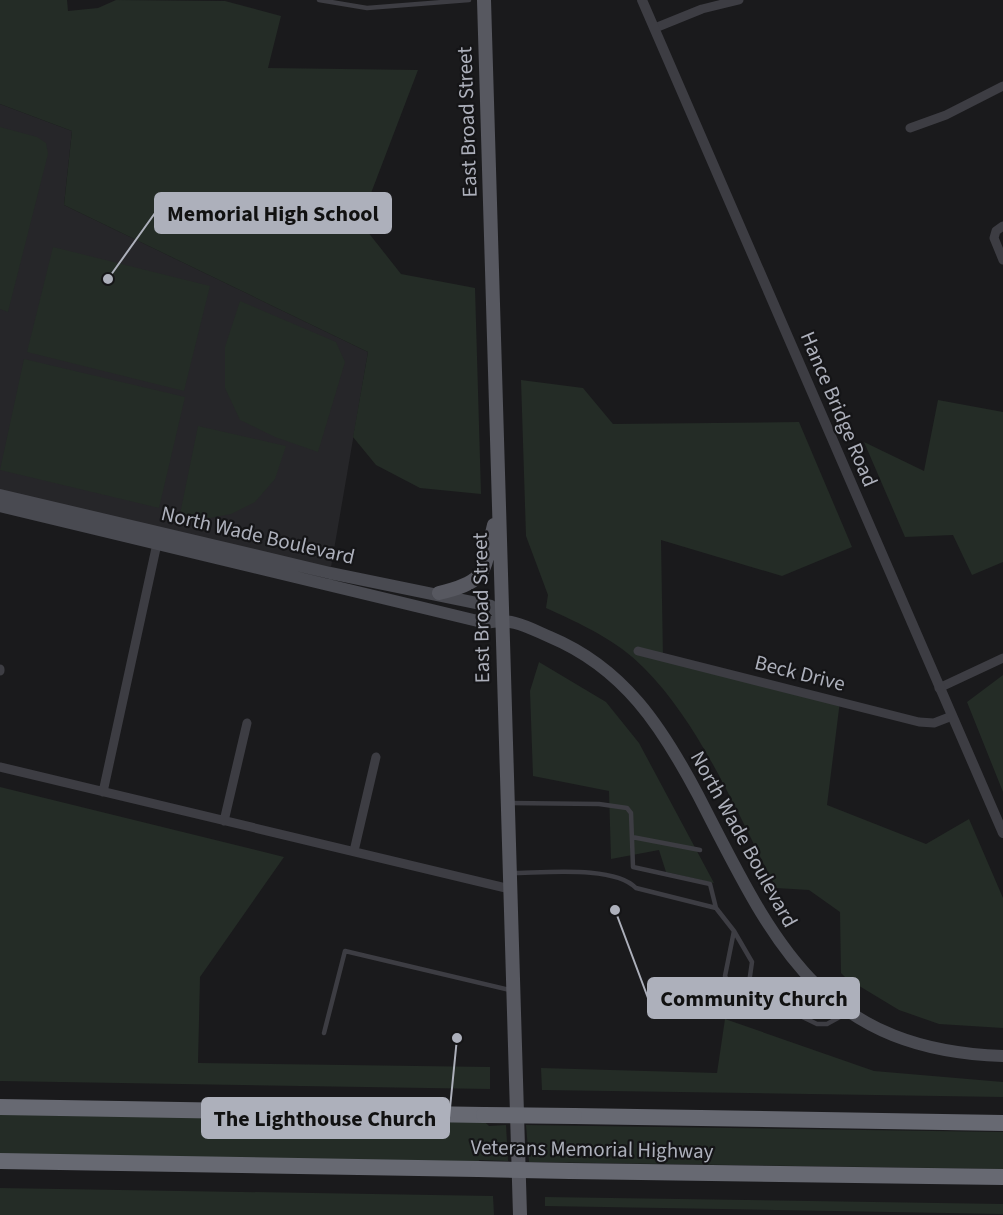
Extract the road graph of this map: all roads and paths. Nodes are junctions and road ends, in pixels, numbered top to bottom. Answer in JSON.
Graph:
{"nodes":[{"id":1,"x":319,"y":0,"type":"edge"},
{"id":2,"x":469,"y":0,"type":"edge"},
{"id":3,"x":484,"y":0,"type":"edge"},
{"id":4,"x":642,"y":0,"type":"edge"},
{"id":5,"x":739,"y":0,"type":"edge"},
{"id":6,"x":655,"y":28,"type":"junction"},
{"id":7,"x":1003,"y":86,"type":"edge"},
{"id":8,"x":910,"y":128,"type":"dead end"},
{"id":9,"x":1003,"y":226,"type":"edge"},
{"id":10,"x":1003,"y":260,"type":"edge"},
{"id":11,"x":0,"y":495,"type":"edge"},
{"id":12,"x":0,"y":506,"type":"edge"},
{"id":13,"x":500,"y":506,"type":"junction"},
{"id":14,"x":159,"y":537,"type":"junction"},
{"id":15,"x":439,"y":593,"type":"junction"},
{"id":16,"x":503,"y":619,"type":"junction"},
{"id":17,"x":638,"y":651,"type":"dead end"},
{"id":18,"x":1003,"y":658,"type":"edge"},
{"id":19,"x":939,"y":687,"type":"junction"},
{"id":20,"x":952,"y":716,"type":"junction"},
{"id":21,"x":247,"y":723,"type":"dead end"},
{"id":22,"x":376,"y":758,"type":"dead end"},
{"id":23,"x":0,"y":767,"type":"edge"},
{"id":24,"x":103,"y":792,"type":"junction"},
{"id":25,"x":508,"y":803,"type":"junction"},
{"id":26,"x":224,"y":821,"type":"junction"},
{"id":27,"x":1003,"y":833,"type":"edge"},
{"id":28,"x":632,"y":837,"type":"junction"},
{"id":29,"x":700,"y":850,"type":"dead end"},
{"id":30,"x":354,"y":851,"type":"junction"},
{"id":31,"x":633,"y":867,"type":"junction"},
{"id":32,"x":510,"y":873,"type":"junction"},
{"id":33,"x":629,"y":881,"type":"junction"},
{"id":34,"x":510,"y":889,"type":"junction"},
{"id":35,"x":716,"y":908,"type":"junction"},
{"id":36,"x":734,"y":931,"type":"junction"},
{"id":37,"x":513,"y":990,"type":"junction"},
{"id":38,"x":747,"y":997,"type":"junction"},
{"id":39,"x":849,"y":1011,"type":"junction"},
{"id":40,"x":324,"y":1033,"type":"dead end"},
{"id":41,"x":1003,"y":1056,"type":"edge"},
{"id":42,"x":0,"y":1107,"type":"edge"},
{"id":43,"x":1003,"y":1123,"type":"edge"},
{"id":44,"x":0,"y":1161,"type":"edge"},
{"id":45,"x":1003,"y":1177,"type":"edge"},
{"id":46,"x":520,"y":1215,"type":"edge"}],
"edges":[{"from":1,"to":2,"type":"lane"},
{"from":3,"to":13,"type":"main road","name":"East Broad Street"},
{"from":4,"to":6,"type":"street","name":"Hance Bridge Road"},
{"from":5,"to":6,"type":"street"},
{"from":6,"to":19,"type":"street","name":"Hance Bridge Road"},
{"from":7,"to":8,"type":"street"},
{"from":9,"to":10,"type":"street"},
{"from":11,"to":14,"type":"main road","name":"North Wade Boulevard"},
{"from":12,"to":14,"type":"main road","name":"North Wade Boulevard"},
{"from":13,"to":15,"type":"main road"},
{"from":13,"to":16,"type":"main road","name":"East Broad Street"},
{"from":14,"to":15,"type":"main road","name":"North Wade Boulevard"},
{"from":14,"to":16,"type":"main road","name":"North Wade Boulevard"},
{"from":14,"to":24,"type":"street"},
{"from":15,"to":16,"type":"main road","name":"North Wade Boulevard"},
{"from":16,"to":25,"type":"main road","name":"East Broad Street"},
{"from":16,"to":39,"type":"main road","name":"North Wade Boulevard"},
{"from":17,"to":20,"type":"street","name":"Beck Drive"},
{"from":18,"to":19,"type":"street"},
{"from":19,"to":20,"type":"street","name":"Hance Bridge Road"},
{"from":20,"to":27,"type":"street","name":"Hance Bridge Road"},
{"from":21,"to":26,"type":"street"},
{"from":22,"to":30,"type":"street"},
{"from":23,"to":24,"type":"street"},
{"from":24,"to":26,"type":"street"},
{"from":25,"to":28,"type":"lane"},
{"from":25,"to":32,"type":"main road","name":"East Broad Street"},
{"from":26,"to":30,"type":"street"},
{"from":28,"to":29,"type":"lane"},
{"from":28,"to":31,"type":"lane"},
{"from":30,"to":34,"type":"street"},
{"from":31,"to":33,"type":"lane"},
{"from":31,"to":35,"type":"lane"},
{"from":32,"to":33,"type":"lane"},
{"from":32,"to":34,"type":"main road","name":"East Broad Street"},
{"from":33,"to":35,"type":"lane"},
{"from":34,"to":37,"type":"main road","name":"East Broad Street"},
{"from":35,"to":36,"type":"lane"},
{"from":36,"to":38,"type":"lane"},
{"from":36,"to":38,"type":"lane"},
{"from":37,"to":40,"type":"lane"},
{"from":37,"to":46,"type":"main road","name":"East Broad Street"},
{"from":38,"to":39,"type":"lane"},
{"from":39,"to":41,"type":"main road","name":"North Wade Boulevard"},
{"from":42,"to":43,"type":"highway","name":"Veterans Memorial Highway","bridge":true},
{"from":44,"to":45,"type":"highway","name":"Veterans Memorial Highway","bridge":true}]}
